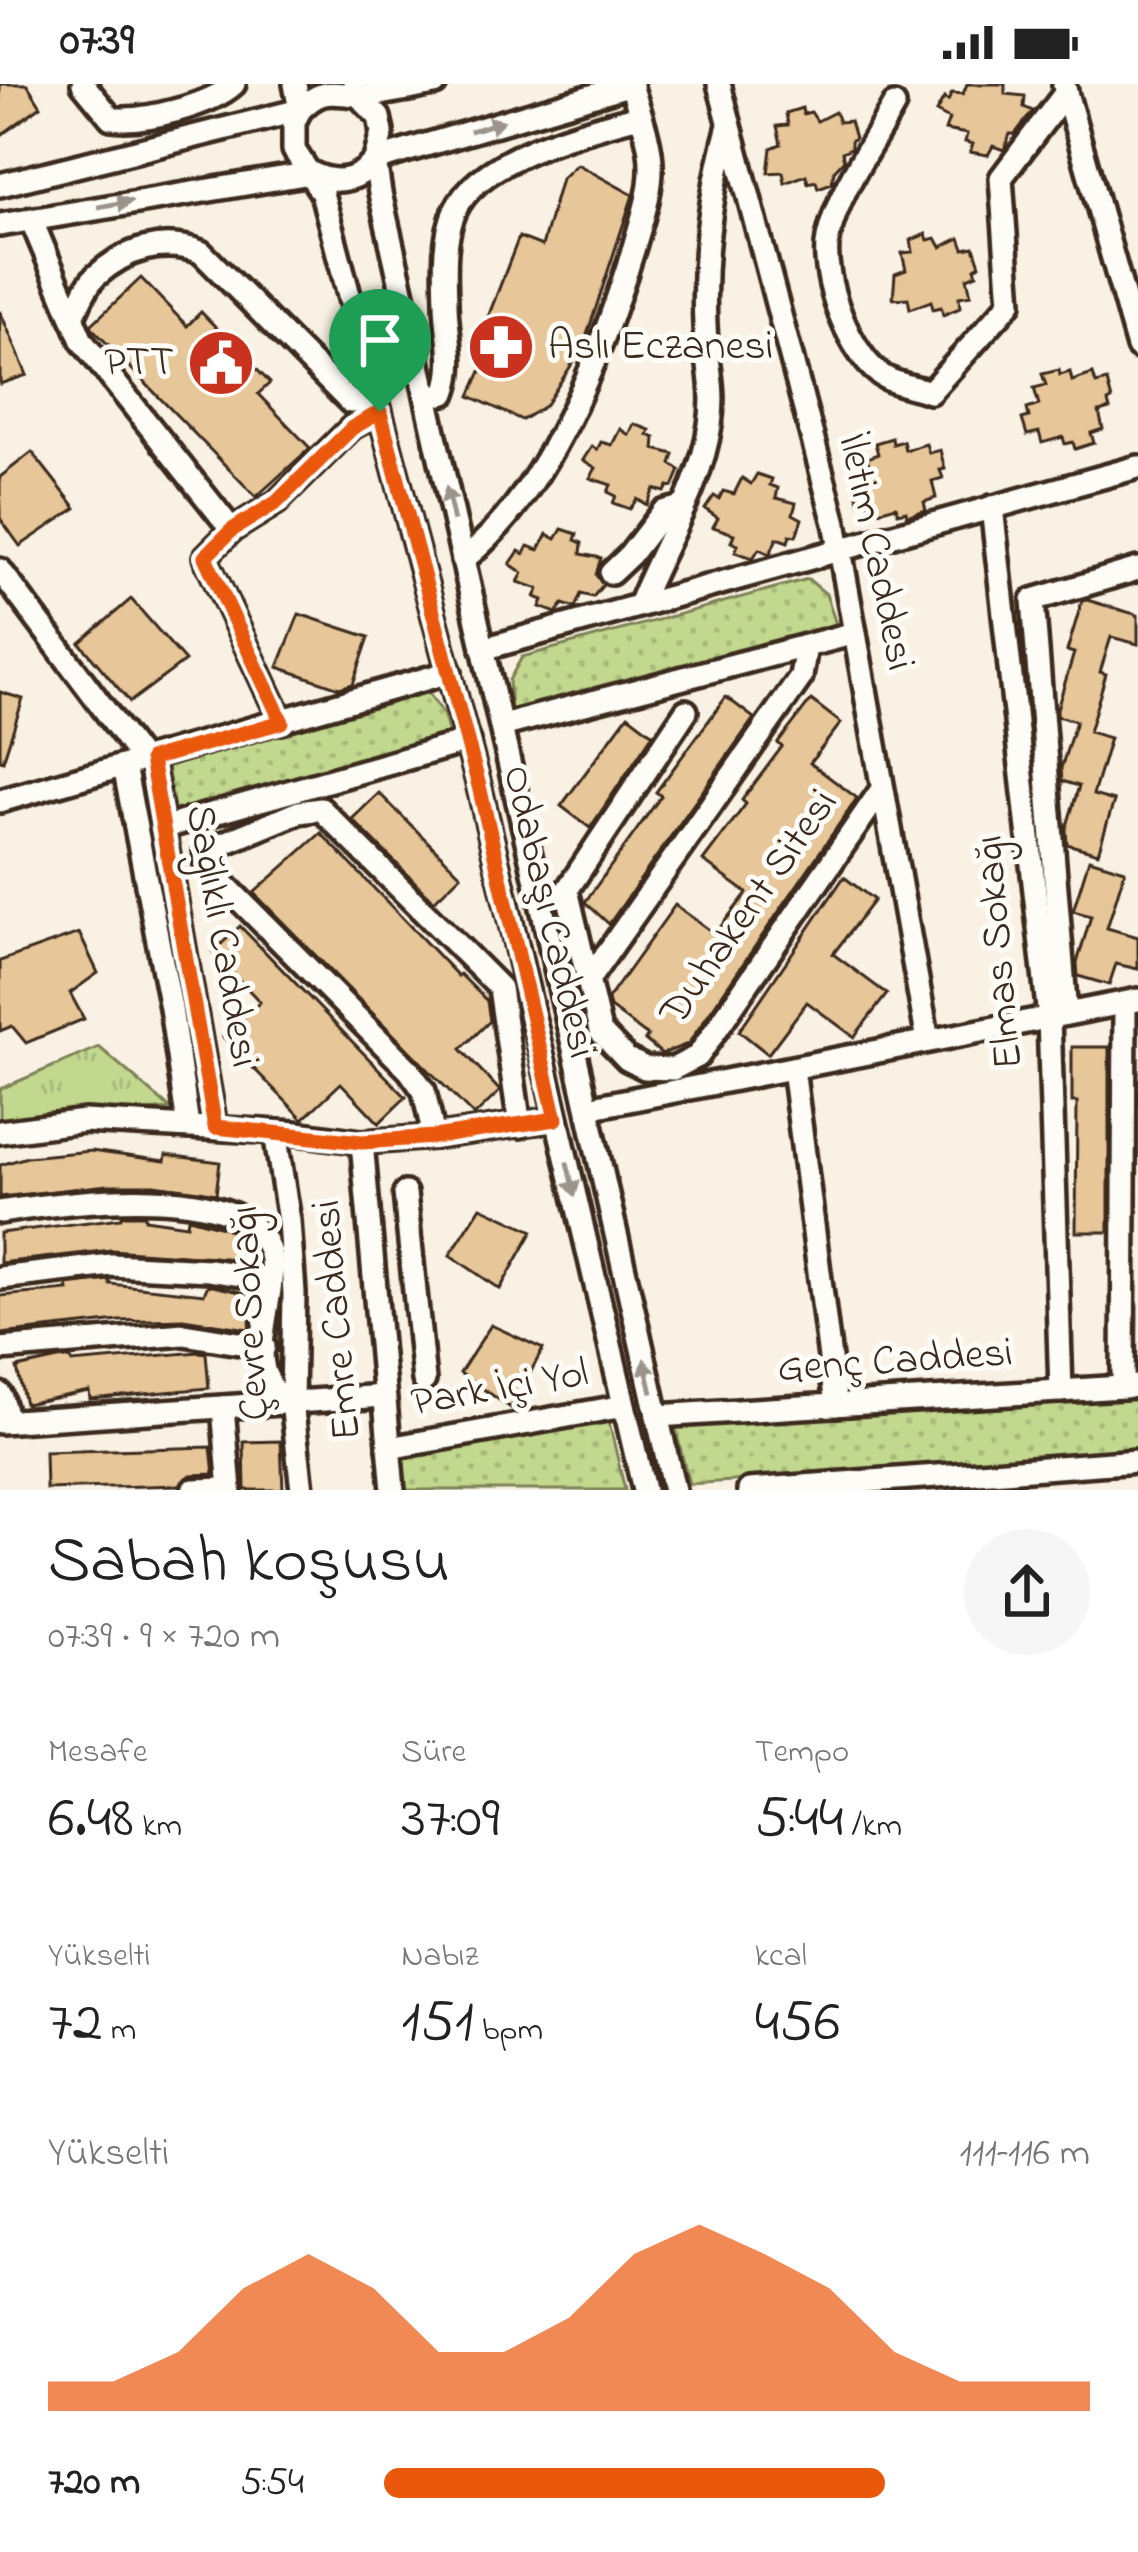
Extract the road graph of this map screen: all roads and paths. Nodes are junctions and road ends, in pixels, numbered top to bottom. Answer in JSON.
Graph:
{"nodes":[{"id":1,"x":82,"y":84,"type":"edge"},
{"id":2,"x":234,"y":84,"type":"edge"},
{"id":3,"x":295,"y":84,"type":"edge"},
{"id":4,"x":435,"y":84,"type":"edge"},
{"id":5,"x":632,"y":84,"type":"edge"},
{"id":6,"x":719,"y":84,"type":"edge"},
{"id":7,"x":1065,"y":88,"type":"edge"},
{"id":8,"x":357,"y":90,"type":"edge"},
{"id":9,"x":894,"y":106,"type":"dead end"},
{"id":10,"x":300,"y":110,"type":"junction"},
{"id":11,"x":639,"y":116,"type":"junction"},
{"id":12,"x":729,"y":123,"type":"junction"},
{"id":13,"x":375,"y":160,"type":"junction"},
{"id":14,"x":310,"y":172,"type":"junction"},
{"id":15,"x":0,"y":185,"type":"edge"},
{"id":16,"x":32,"y":219,"type":"junction"},
{"id":17,"x":0,"y":225,"type":"edge"},
{"id":18,"x":72,"y":318,"type":"junction"},
{"id":19,"x":1138,"y":347,"type":"edge"},
{"id":20,"x":427,"y":398,"type":"junction"},
{"id":21,"x":378,"y":406,"type":"junction"},
{"id":22,"x":1138,"y":467,"type":"edge"},
{"id":23,"x":682,"y":507,"type":"junction"},
{"id":24,"x":992,"y":507,"type":"junction"},
{"id":25,"x":232,"y":530,"type":"junction"},
{"id":26,"x":840,"y":549,"type":"junction"},
{"id":27,"x":463,"y":560,"type":"junction"},
{"id":28,"x":1138,"y":568,"type":"edge"},
{"id":29,"x":611,"y":573,"type":"dead end"},
{"id":30,"x":3,"y":582,"type":"edge"},
{"id":31,"x":639,"y":605,"type":"junction"},
{"id":32,"x":855,"y":633,"type":"junction"},
{"id":33,"x":806,"y":646,"type":"junction"},
{"id":34,"x":483,"y":649,"type":"junction"},
{"id":35,"x":450,"y":672,"type":"junction"},
{"id":36,"x":686,"y":710,"type":"dead end"},
{"id":37,"x":282,"y":722,"type":"junction"},
{"id":38,"x":501,"y":726,"type":"junction"},
{"id":39,"x":468,"y":741,"type":"junction"},
{"id":40,"x":140,"y":762,"type":"junction"},
{"id":41,"x":882,"y":789,"type":"junction"},
{"id":42,"x":0,"y":802,"type":"edge"},
{"id":43,"x":162,"y":828,"type":"junction"},
{"id":44,"x":589,"y":980,"type":"junction"},
{"id":45,"x":1132,"y":1001,"type":"edge"},
{"id":46,"x":1058,"y":1016,"type":"junction"},
{"id":47,"x":928,"y":1041,"type":"junction"},
{"id":48,"x":793,"y":1068,"type":"junction"},
{"id":49,"x":588,"y":1108,"type":"junction"},
{"id":50,"x":556,"y":1119,"type":"junction"},
{"id":51,"x":188,"y":1125,"type":"junction"},
{"id":52,"x":520,"y":1126,"type":"junction"},
{"id":53,"x":215,"y":1127,"type":"junction"},
{"id":54,"x":0,"y":1132,"type":"edge"},
{"id":55,"x":275,"y":1132,"type":"junction"},
{"id":56,"x":434,"y":1137,"type":"junction"},
{"id":57,"x":362,"y":1142,"type":"junction"},
{"id":58,"x":405,"y":1193,"type":"dead end"},
{"id":59,"x":0,"y":1212,"type":"edge"},
{"id":60,"x":413,"y":1276,"type":"junction"},
{"id":61,"x":374,"y":1277,"type":"junction"},
{"id":62,"x":0,"y":1278,"type":"edge"},
{"id":63,"x":269,"y":1279,"type":"junction"},
{"id":64,"x":265,"y":1347,"type":"junction"},
{"id":65,"x":0,"y":1349,"type":"edge"},
{"id":66,"x":424,"y":1379,"type":"dead end"},
{"id":67,"x":1131,"y":1386,"type":"edge"},
{"id":68,"x":1061,"y":1391,"type":"junction"},
{"id":69,"x":0,"y":1394,"type":"edge"},
{"id":70,"x":384,"y":1396,"type":"junction"},
{"id":71,"x":286,"y":1402,"type":"junction"},
{"id":72,"x":836,"y":1405,"type":"junction"},
{"id":73,"x":624,"y":1406,"type":"junction"},
{"id":74,"x":224,"y":1407,"type":"junction"},
{"id":75,"x":657,"y":1416,"type":"junction"},
{"id":76,"x":4,"y":1421,"type":"edge"},
{"id":77,"x":389,"y":1448,"type":"junction"},
{"id":78,"x":1138,"y":1461,"type":"edge"},
{"id":79,"x":193,"y":1490,"type":"edge"},
{"id":80,"x":230,"y":1490,"type":"edge"},
{"id":81,"x":302,"y":1490,"type":"edge"},
{"id":82,"x":393,"y":1490,"type":"edge"},
{"id":83,"x":644,"y":1490,"type":"edge"},
{"id":84,"x":674,"y":1490,"type":"edge"},
{"id":85,"x":749,"y":1490,"type":"edge"}],
"edges":[{"from":1,"to":2,"type":"street"},
{"from":3,"to":10,"type":"street","name":"Odabaşı Caddesi"},
{"from":4,"to":8,"type":"street"},
{"from":5,"to":11,"type":"street"},
{"from":13,"to":5,"type":"street","one_way":true},
{"from":6,"to":12,"type":"street","name":"İletim Caddesi"},
{"from":7,"to":9,"type":"street"},
{"from":7,"to":19,"type":"street"},
{"from":8,"to":10,"type":"street"},
{"from":8,"to":13,"type":"street","name":"Odabaşı Caddesi"},
{"from":10,"to":14,"type":"street","name":"Odabaşı Caddesi"},
{"from":10,"to":15,"type":"street"},
{"from":11,"to":20,"type":"street"},
{"from":11,"to":27,"type":"street"},
{"from":12,"to":23,"type":"street"},
{"from":12,"to":26,"type":"street","name":"İletim Caddesi"},
{"from":13,"to":14,"type":"street"},
{"from":13,"to":20,"type":"street","name":"Odabaşı Caddesi"},
{"from":16,"to":14,"type":"street","one_way":true},
{"from":14,"to":21,"type":"street","name":"Odabaşı Caddesi"},
{"from":16,"to":17,"type":"street"},
{"from":16,"to":18,"type":"street"},
{"from":18,"to":21,"type":"street"},
{"from":18,"to":25,"type":"street"},
{"from":27,"to":20,"type":"street","name":"Odabaşı Caddesi","one_way":true},
{"from":21,"to":25,"type":"street"},
{"from":21,"to":35,"type":"street","name":"Odabaşı Caddesi"},
{"from":22,"to":24,"type":"street"},
{"from":23,"to":29,"type":"street"},
{"from":23,"to":31,"type":"street"},
{"from":24,"to":26,"type":"street"},
{"from":24,"to":46,"type":"street","name":"Elmas Sokağı"},
{"from":25,"to":37,"type":"street"},
{"from":26,"to":31,"type":"street"},
{"from":26,"to":32,"type":"street","name":"İletim Caddesi"},
{"from":27,"to":34,"type":"street","name":"Odabaşı Caddesi"},
{"from":28,"to":46,"type":"street"},
{"from":30,"to":40,"type":"street"},
{"from":31,"to":34,"type":"street"},
{"from":32,"to":33,"type":"street"},
{"from":32,"to":41,"type":"street","name":"İletim Caddesi"},
{"from":33,"to":38,"type":"street"},
{"from":33,"to":44,"type":"street"},
{"from":34,"to":38,"type":"street","name":"Odabaşı Caddesi"},
{"from":35,"to":37,"type":"street"},
{"from":35,"to":39,"type":"street","name":"Odabaşı Caddesi"},
{"from":36,"to":44,"type":"street","name":"Duhakent Sitesi"},
{"from":37,"to":40,"type":"street"},
{"from":38,"to":49,"type":"street","name":"Odabaşı Caddesi"},
{"from":39,"to":43,"type":"street"},
{"from":39,"to":50,"type":"street","name":"Odabaşı Caddesi"},
{"from":40,"to":42,"type":"street"},
{"from":40,"to":43,"type":"street","name":"Sağlıklı Caddesi"},
{"from":40,"to":51,"type":"street","name":"Sağlıklı Caddesi"},
{"from":41,"to":44,"type":"street","name":"Duhakent Sitesi"},
{"from":41,"to":47,"type":"street","name":"İletim Caddesi"},
{"from":43,"to":53,"type":"street","name":"Sağlıklı Caddesi"},
{"from":45,"to":46,"type":"street"},
{"from":45,"to":67,"type":"street"},
{"from":46,"to":47,"type":"street"},
{"from":46,"to":68,"type":"street","name":"Elmas Sokağı"},
{"from":47,"to":48,"type":"street"},
{"from":48,"to":49,"type":"street"},
{"from":48,"to":72,"type":"street"},
{"from":75,"to":49,"type":"street","name":"Odabaşı Caddesi","one_way":true},
{"from":50,"to":52,"type":"street"},
{"from":50,"to":73,"type":"street","name":"Odabaşı Caddesi","one_way":true},
{"from":51,"to":53,"type":"street"},
{"from":51,"to":54,"type":"street"},
{"from":52,"to":56,"type":"street"},
{"from":52,"to":56,"type":"street"},
{"from":53,"to":55,"type":"street"},
{"from":55,"to":57,"type":"street"},
{"from":55,"to":71,"type":"street","name":"Çevre Sokağı"},
{"from":56,"to":57,"type":"street"},
{"from":57,"to":61,"type":"street","name":"Emre Caddesi"},
{"from":58,"to":60,"type":"street"},
{"from":59,"to":63,"type":"street"},
{"from":60,"to":61,"type":"street"},
{"from":60,"to":66,"type":"street"},
{"from":61,"to":70,"type":"street","name":"Emre Caddesi"},
{"from":62,"to":63,"type":"street"},
{"from":63,"to":64,"type":"street"},
{"from":64,"to":65,"type":"street"},
{"from":64,"to":71,"type":"street"},
{"from":67,"to":68,"type":"street","name":"Genç Caddesi"},
{"from":68,"to":72,"type":"street","name":"Genç Caddesi"},
{"from":69,"to":76,"type":"street"},
{"from":70,"to":71,"type":"street"},
{"from":70,"to":77,"type":"street","name":"Emre Caddesi"},
{"from":71,"to":74,"type":"street"},
{"from":71,"to":81,"type":"street","name":"Çevre Sokağı"},
{"from":72,"to":75,"type":"street","name":"Genç Caddesi"},
{"from":73,"to":77,"type":"street","name":"Park İçi Yol"},
{"from":73,"to":83,"type":"street","name":"Odabaşı Caddesi"},
{"from":74,"to":76,"type":"street"},
{"from":74,"to":80,"type":"street"},
{"from":75,"to":84,"type":"street","name":"Odabaşı Caddesi"},
{"from":77,"to":82,"type":"street","name":"Emre Caddesi"},
{"from":78,"to":85,"type":"street"},
{"from":79,"to":80,"type":"street"}]}
